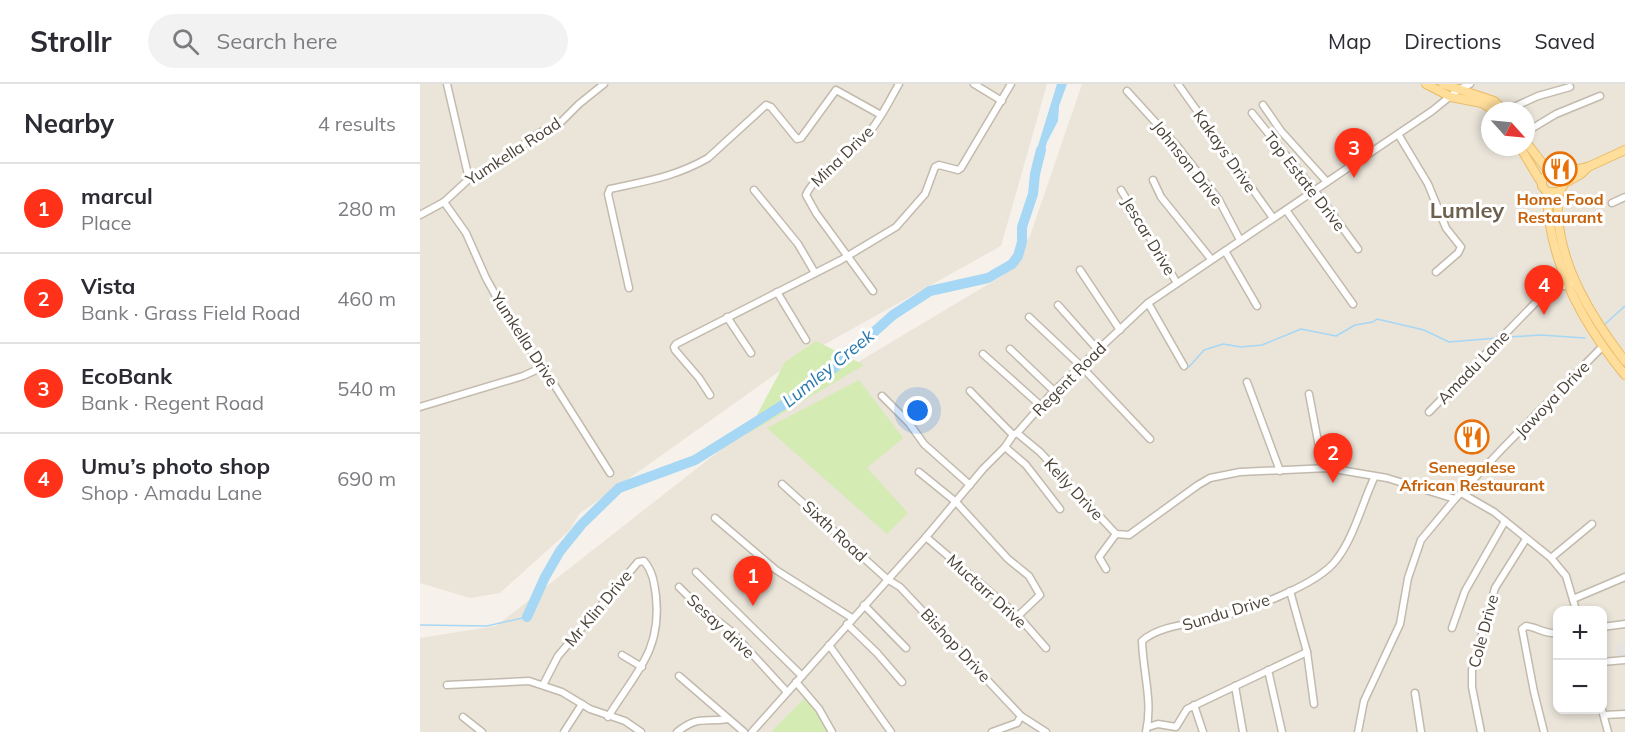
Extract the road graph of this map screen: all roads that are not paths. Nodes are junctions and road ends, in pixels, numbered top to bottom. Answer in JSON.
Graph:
{"nodes":[{"id":1,"x":447,"y":84,"type":"edge"},
{"id":2,"x":604,"y":84,"type":"edge"},
{"id":3,"x":899,"y":84,"type":"edge"},
{"id":4,"x":974,"y":84,"type":"edge"},
{"id":5,"x":1011,"y":84,"type":"edge"},
{"id":6,"x":1178,"y":84,"type":"edge"},
{"id":7,"x":1426,"y":84,"type":"edge"},
{"id":8,"x":1443,"y":84,"type":"edge"},
{"id":9,"x":1470,"y":84,"type":"edge"},
{"id":10,"x":836,"y":87,"type":"edge"},
{"id":11,"x":1570,"y":87,"type":"dead end"},
{"id":12,"x":1458,"y":90,"type":"junction"},
{"id":13,"x":1127,"y":91,"type":"dead end"},
{"id":14,"x":1600,"y":96,"type":"dead end"},
{"id":15,"x":1451,"y":97,"type":"junction"},
{"id":16,"x":1002,"y":101,"type":"junction"},
{"id":17,"x":1495,"y":102,"type":"edge"},
{"id":18,"x":1525,"y":102,"type":"edge"},
{"id":19,"x":1481,"y":104,"type":"edge"},
{"id":20,"x":1263,"y":105,"type":"dead end"},
{"id":21,"x":1252,"y":113,"type":"dead end"},
{"id":22,"x":881,"y":115,"type":"junction"},
{"id":23,"x":1535,"y":127,"type":"edge"},
{"id":24,"x":1398,"y":134,"type":"junction"},
{"id":25,"x":1625,"y":150,"type":"edge"},
{"id":26,"x":1535,"y":153,"type":"edge"},
{"id":27,"x":1525,"y":156,"type":"edge"},
{"id":28,"x":1588,"y":167,"type":"junction"},
{"id":29,"x":1549,"y":171,"type":"junction"},
{"id":30,"x":1560,"y":173,"type":"junction"},
{"id":31,"x":469,"y":179,"type":"junction"},
{"id":32,"x":1153,"y":180,"type":"dead end"},
{"id":33,"x":1328,"y":182,"type":"junction"},
{"id":34,"x":1541,"y":182,"type":"junction"},
{"id":35,"x":1565,"y":183,"type":"junction"},
{"id":36,"x":754,"y":190,"type":"dead end"},
{"id":37,"x":1121,"y":190,"type":"dead end"},
{"id":38,"x":1314,"y":190,"type":"junction"},
{"id":39,"x":1548,"y":192,"type":"junction"},
{"id":40,"x":1559,"y":192,"type":"junction"},
{"id":41,"x":1625,"y":197,"type":"edge"},
{"id":42,"x":444,"y":202,"type":"junction"},
{"id":43,"x":1612,"y":203,"type":"dead end"},
{"id":44,"x":1286,"y":210,"type":"junction"},
{"id":45,"x":420,"y":215,"type":"edge"},
{"id":46,"x":1273,"y":218,"type":"junction"},
{"id":47,"x":1240,"y":240,"type":"junction"},
{"id":48,"x":1358,"y":249,"type":"dead end"},
{"id":49,"x":1225,"y":251,"type":"junction"},
{"id":50,"x":848,"y":255,"type":"junction"},
{"id":51,"x":1211,"y":259,"type":"junction"},
{"id":52,"x":1080,"y":270,"type":"dead end"},
{"id":53,"x":1436,"y":272,"type":"dead end"},
{"id":54,"x":815,"y":273,"type":"junction"},
{"id":55,"x":1177,"y":283,"type":"junction"},
{"id":56,"x":1571,"y":283,"type":"junction"},
{"id":57,"x":629,"y":288,"type":"dead end"},
{"id":58,"x":873,"y":291,"type":"dead end"},
{"id":59,"x":777,"y":292,"type":"junction"},
{"id":60,"x":1148,"y":303,"type":"junction"},
{"id":61,"x":1353,"y":304,"type":"dead end"},
{"id":62,"x":1058,"y":306,"type":"dead end"},
{"id":63,"x":1257,"y":306,"type":"dead end"},
{"id":64,"x":727,"y":317,"type":"junction"},
{"id":65,"x":1029,"y":317,"type":"dead end"},
{"id":66,"x":1120,"y":330,"type":"junction"},
{"id":67,"x":806,"y":340,"type":"dead end"},
{"id":68,"x":1603,"y":346,"type":"junction"},
{"id":69,"x":1010,"y":349,"type":"dead end"},
{"id":70,"x":1098,"y":350,"type":"junction"},
{"id":71,"x":751,"y":353,"type":"dead end"},
{"id":72,"x":983,"y":354,"type":"dead end"},
{"id":73,"x":1625,"y":361,"type":"edge"},
{"id":74,"x":543,"y":366,"type":"junction"},
{"id":75,"x":1081,"y":366,"type":"junction"},
{"id":76,"x":1184,"y":366,"type":"dead end"},
{"id":77,"x":1625,"y":375,"type":"edge"},
{"id":78,"x":1247,"y":382,"type":"dead end"},
{"id":79,"x":970,"y":391,"type":"dead end"},
{"id":80,"x":1054,"y":391,"type":"junction"},
{"id":81,"x":1309,"y":394,"type":"dead end"},
{"id":82,"x":710,"y":395,"type":"dead end"},
{"id":83,"x":882,"y":396,"type":"dead end"},
{"id":84,"x":1040,"y":405,"type":"junction"},
{"id":85,"x":420,"y":407,"type":"edge"},
{"id":86,"x":1429,"y":412,"type":"dead end"},
{"id":87,"x":1015,"y":434,"type":"junction"},
{"id":88,"x":1150,"y":440,"type":"dead end"},
{"id":89,"x":1005,"y":447,"type":"junction"},
{"id":90,"x":1323,"y":468,"type":"junction"},
{"id":91,"x":1280,"y":471,"type":"junction"},
{"id":92,"x":919,"y":472,"type":"dead end"},
{"id":93,"x":610,"y":473,"type":"dead end"},
{"id":94,"x":1375,"y":476,"type":"junction"},
{"id":95,"x":782,"y":484,"type":"dead end"},
{"id":96,"x":970,"y":485,"type":"junction"},
{"id":97,"x":1461,"y":493,"type":"junction"},
{"id":98,"x":1455,"y":499,"type":"dead end"},
{"id":99,"x":956,"y":502,"type":"junction"},
{"id":100,"x":1060,"y":509,"type":"dead end"},
{"id":101,"x":715,"y":518,"type":"dead end"},
{"id":102,"x":1505,"y":521,"type":"junction"},
{"id":103,"x":1592,"y":524,"type":"dead end"},
{"id":104,"x":1116,"y":534,"type":"junction"},
{"id":105,"x":926,"y":537,"type":"junction"},
{"id":106,"x":1526,"y":539,"type":"junction"},
{"id":107,"x":1551,"y":558,"type":"junction"},
{"id":108,"x":1106,"y":569,"type":"dead end"},
{"id":109,"x":696,"y":572,"type":"dead end"},
{"id":110,"x":1625,"y":577,"type":"edge"},
{"id":111,"x":887,"y":579,"type":"junction"},
{"id":112,"x":679,"y":587,"type":"dead end"},
{"id":113,"x":1290,"y":591,"type":"junction"},
{"id":114,"x":1573,"y":599,"type":"junction"},
{"id":115,"x":864,"y":605,"type":"junction"},
{"id":116,"x":1575,"y":606,"type":"edge"},
{"id":117,"x":1018,"y":616,"type":"junction"},
{"id":118,"x":852,"y":618,"type":"junction"},
{"id":119,"x":847,"y":624,"type":"junction"},
{"id":120,"x":1625,"y":624,"type":"edge"},
{"id":121,"x":1607,"y":626,"type":"edge"},
{"id":122,"x":1452,"y":627,"type":"dead end"},
{"id":123,"x":1553,"y":633,"type":"edge"},
{"id":124,"x":829,"y":645,"type":"junction"},
{"id":125,"x":906,"y":648,"type":"dead end"},
{"id":126,"x":1046,"y":648,"type":"dead end"},
{"id":127,"x":1307,"y":652,"type":"junction"},
{"id":128,"x":622,"y":655,"type":"dead end"},
{"id":129,"x":1625,"y":660,"type":"edge"},
{"id":130,"x":1607,"y":662,"type":"edge"},
{"id":131,"x":642,"y":667,"type":"junction"},
{"id":132,"x":1268,"y":670,"type":"junction"},
{"id":133,"x":679,"y":676,"type":"dead end"},
{"id":134,"x":802,"y":676,"type":"junction"},
{"id":135,"x":796,"y":682,"type":"junction"},
{"id":136,"x":902,"y":682,"type":"dead end"},
{"id":137,"x":447,"y":685,"type":"dead end"},
{"id":138,"x":543,"y":685,"type":"junction"},
{"id":139,"x":1235,"y":686,"type":"junction"},
{"id":140,"x":787,"y":692,"type":"junction"},
{"id":141,"x":1415,"y":693,"type":"dead end"},
{"id":142,"x":582,"y":704,"type":"junction"},
{"id":143,"x":1314,"y":704,"type":"dead end"},
{"id":144,"x":1194,"y":705,"type":"junction"},
{"id":145,"x":1607,"y":712,"type":"edge"},
{"id":146,"x":1604,"y":714,"type":"edge"},
{"id":147,"x":1625,"y":714,"type":"edge"},
{"id":148,"x":1021,"y":716,"type":"junction"},
{"id":149,"x":463,"y":717,"type":"dead end"},
{"id":150,"x":609,"y":717,"type":"junction"},
{"id":151,"x":728,"y":719,"type":"junction"},
{"id":152,"x":1147,"y":729,"type":"edge"},
{"id":153,"x":482,"y":732,"type":"edge"},
{"id":154,"x":564,"y":732,"type":"edge"},
{"id":155,"x":641,"y":732,"type":"edge"},
{"id":156,"x":677,"y":732,"type":"edge"},
{"id":157,"x":744,"y":732,"type":"edge"},
{"id":158,"x":752,"y":732,"type":"edge"},
{"id":159,"x":832,"y":732,"type":"edge"},
{"id":160,"x":891,"y":732,"type":"edge"},
{"id":161,"x":992,"y":732,"type":"edge"},
{"id":162,"x":1046,"y":732,"type":"edge"},
{"id":163,"x":1203,"y":732,"type":"edge"},
{"id":164,"x":1243,"y":732,"type":"edge"},
{"id":165,"x":1282,"y":732,"type":"edge"},
{"id":166,"x":1358,"y":732,"type":"edge"},
{"id":167,"x":1421,"y":732,"type":"edge"},
{"id":168,"x":1482,"y":732,"type":"edge"},
{"id":169,"x":1544,"y":732,"type":"edge"},
{"id":170,"x":1608,"y":732,"type":"edge"}],
"edges":[{"from":1,"to":31,"type":"street"},
{"from":2,"to":31,"type":"street","name":"Yumkella Road"},
{"from":3,"to":22,"type":"street","name":"Mina Drive"},
{"from":4,"to":16,"type":"street"},
{"from":5,"to":16,"type":"street"},
{"from":6,"to":46,"type":"street","name":"Kakays Drive"},
{"from":7,"to":15,"type":"main road"},
{"from":8,"to":12,"type":"main road"},
{"from":9,"to":12,"type":"street","name":"Regent Road"},
{"from":10,"to":22,"type":"street"},
{"from":10,"to":57,"type":"street"},
{"from":11,"to":18,"type":"street"},
{"from":12,"to":15,"type":"street","name":"Regent Road"},
{"from":12,"to":17,"type":"main road"},
{"from":13,"to":47,"type":"street","name":"Johnson Drive"},
{"from":14,"to":23,"type":"street"},
{"from":15,"to":19,"type":"main road"},
{"from":15,"to":24,"type":"street","name":"Regent Road"},
{"from":16,"to":50,"type":"street"},
{"from":20,"to":33,"type":"street"},
{"from":21,"to":38,"type":"street","name":"Top Estate Drive"},
{"from":22,"to":50,"type":"street","name":"Mina Drive"},
{"from":24,"to":33,"type":"street","name":"Regent Road"},
{"from":24,"to":53,"type":"street"},
{"from":25,"to":28,"type":"main road"},
{"from":26,"to":29,"type":"main road"},
{"from":27,"to":34,"type":"main road"},
{"from":28,"to":30,"type":"main road"},
{"from":28,"to":35,"type":"main road"},
{"from":29,"to":30,"type":"main road"},
{"from":29,"to":34,"type":"main road"},
{"from":30,"to":35,"type":"main road"},
{"from":31,"to":42,"type":"street","name":"Yumkella Road"},
{"from":32,"to":51,"type":"street"},
{"from":33,"to":38,"type":"street","name":"Regent Road"},
{"from":34,"to":39,"type":"main road"},
{"from":35,"to":40,"type":"main road"},
{"from":36,"to":54,"type":"street"},
{"from":37,"to":55,"type":"street","name":"Jescar Drive"},
{"from":38,"to":44,"type":"street","name":"Regent Road"},
{"from":38,"to":48,"type":"street","name":"Top Estate Drive"},
{"from":39,"to":40,"type":"main road"},
{"from":39,"to":56,"type":"main road"},
{"from":40,"to":56,"type":"main road"},
{"from":41,"to":43,"type":"street"},
{"from":42,"to":45,"type":"street","name":"Yumkella Road"},
{"from":42,"to":74,"type":"street","name":"Yumkella Drive"},
{"from":44,"to":46,"type":"street","name":"Regent Road"},
{"from":44,"to":61,"type":"street"},
{"from":46,"to":47,"type":"street","name":"Regent Road"},
{"from":47,"to":49,"type":"street","name":"Regent Road"},
{"from":49,"to":51,"type":"street","name":"Regent Road"},
{"from":49,"to":63,"type":"street"},
{"from":50,"to":54,"type":"street"},
{"from":50,"to":58,"type":"street"},
{"from":51,"to":55,"type":"street","name":"Regent Road"},
{"from":52,"to":66,"type":"street"},
{"from":54,"to":59,"type":"street"},
{"from":55,"to":60,"type":"street","name":"Regent Road"},
{"from":56,"to":68,"type":"main road"},
{"from":56,"to":73,"type":"main road"},
{"from":56,"to":86,"type":"street","name":"Amadu Lane"},
{"from":59,"to":64,"type":"street"},
{"from":59,"to":67,"type":"street"},
{"from":60,"to":66,"type":"street","name":"Regent Road"},
{"from":60,"to":76,"type":"street"},
{"from":62,"to":70,"type":"street"},
{"from":64,"to":71,"type":"street"},
{"from":64,"to":82,"type":"street"},
{"from":65,"to":75,"type":"street"},
{"from":66,"to":70,"type":"street","name":"Regent Road"},
{"from":68,"to":77,"type":"main road"},
{"from":68,"to":97,"type":"street","name":"Jawoya Drive"},
{"from":69,"to":80,"type":"street"},
{"from":70,"to":75,"type":"street","name":"Regent Road"},
{"from":72,"to":84,"type":"street"},
{"from":74,"to":85,"type":"street"},
{"from":74,"to":93,"type":"street","name":"Yumkella Drive"},
{"from":75,"to":80,"type":"street","name":"Regent Road"},
{"from":75,"to":88,"type":"street"},
{"from":78,"to":91,"type":"street"},
{"from":79,"to":87,"type":"street","name":"Kelly Drive"},
{"from":80,"to":84,"type":"street","name":"Regent Road"},
{"from":81,"to":90,"type":"street"},
{"from":83,"to":96,"type":"street"},
{"from":84,"to":87,"type":"street","name":"Regent Road"},
{"from":87,"to":89,"type":"street","name":"Regent Road"},
{"from":87,"to":104,"type":"street","name":"Kelly Drive"},
{"from":89,"to":96,"type":"street","name":"Regent Road"},
{"from":89,"to":100,"type":"street"},
{"from":90,"to":91,"type":"street"},
{"from":90,"to":94,"type":"street"},
{"from":91,"to":104,"type":"street","name":"Kelly Drive"},
{"from":92,"to":99,"type":"street","name":"Muctarr Drive"},
{"from":94,"to":98,"type":"street"},
{"from":94,"to":113,"type":"street","name":"Sundu Drive"},
{"from":95,"to":111,"type":"street","name":"Sixth Road"},
{"from":96,"to":99,"type":"street","name":"Regent Road"},
{"from":97,"to":102,"type":"street"},
{"from":97,"to":166,"type":"street","name":"Jawoya Drive"},
{"from":99,"to":105,"type":"street","name":"Regent Road"},
{"from":99,"to":117,"type":"street","name":"Muctarr Drive"},
{"from":101,"to":118,"type":"street"},
{"from":102,"to":106,"type":"street"},
{"from":102,"to":122,"type":"street"},
{"from":103,"to":107,"type":"street"},
{"from":104,"to":108,"type":"street"},
{"from":105,"to":111,"type":"street","name":"Regent Road"},
{"from":105,"to":117,"type":"street","name":"Muctarr Drive"},
{"from":106,"to":107,"type":"street"},
{"from":106,"to":168,"type":"street","name":"Cole Drive"},
{"from":107,"to":114,"type":"street"},
{"from":109,"to":134,"type":"street"},
{"from":110,"to":114,"type":"street"},
{"from":111,"to":115,"type":"street","name":"Regent Road"},
{"from":111,"to":148,"type":"street","name":"Bishop Drive"},
{"from":112,"to":140,"type":"street","name":"Sesay drive"},
{"from":113,"to":127,"type":"street"},
{"from":113,"to":152,"type":"street","name":"Sundu Drive"},
{"from":114,"to":116,"type":"street"},
{"from":115,"to":118,"type":"street","name":"Regent Road"},
{"from":115,"to":125,"type":"street"},
{"from":117,"to":126,"type":"street","name":"Muctarr Drive"},
{"from":118,"to":119,"type":"street","name":"Regent Road"},
{"from":119,"to":124,"type":"street","name":"Regent Road"},
{"from":119,"to":136,"type":"street"},
{"from":120,"to":121,"type":"street"},
{"from":123,"to":169,"type":"street"},
{"from":124,"to":134,"type":"street","name":"Regent Road"},
{"from":124,"to":160,"type":"street"},
{"from":127,"to":132,"type":"street"},
{"from":127,"to":143,"type":"street"},
{"from":128,"to":131,"type":"street"},
{"from":129,"to":130,"type":"street"},
{"from":131,"to":138,"type":"street","name":"Mr Klin Drive"},
{"from":131,"to":150,"type":"street","name":"Mr Klin Drive"},
{"from":132,"to":139,"type":"street"},
{"from":132,"to":165,"type":"street"},
{"from":133,"to":151,"type":"street"},
{"from":134,"to":135,"type":"street","name":"Regent Road"},
{"from":135,"to":140,"type":"street","name":"Regent Road"},
{"from":135,"to":159,"type":"street"},
{"from":137,"to":138,"type":"street"},
{"from":138,"to":142,"type":"street"},
{"from":139,"to":144,"type":"street"},
{"from":139,"to":164,"type":"street"},
{"from":140,"to":158,"type":"street","name":"Regent Road"},
{"from":141,"to":167,"type":"street"},
{"from":142,"to":150,"type":"street"},
{"from":142,"to":154,"type":"street"},
{"from":144,"to":152,"type":"street"},
{"from":144,"to":163,"type":"street"},
{"from":145,"to":147,"type":"street"},
{"from":146,"to":170,"type":"street"},
{"from":148,"to":161,"type":"street"},
{"from":148,"to":162,"type":"street","name":"Bishop Drive"},
{"from":149,"to":153,"type":"street"},
{"from":150,"to":155,"type":"street"},
{"from":151,"to":156,"type":"street"},
{"from":151,"to":157,"type":"street"}]}
